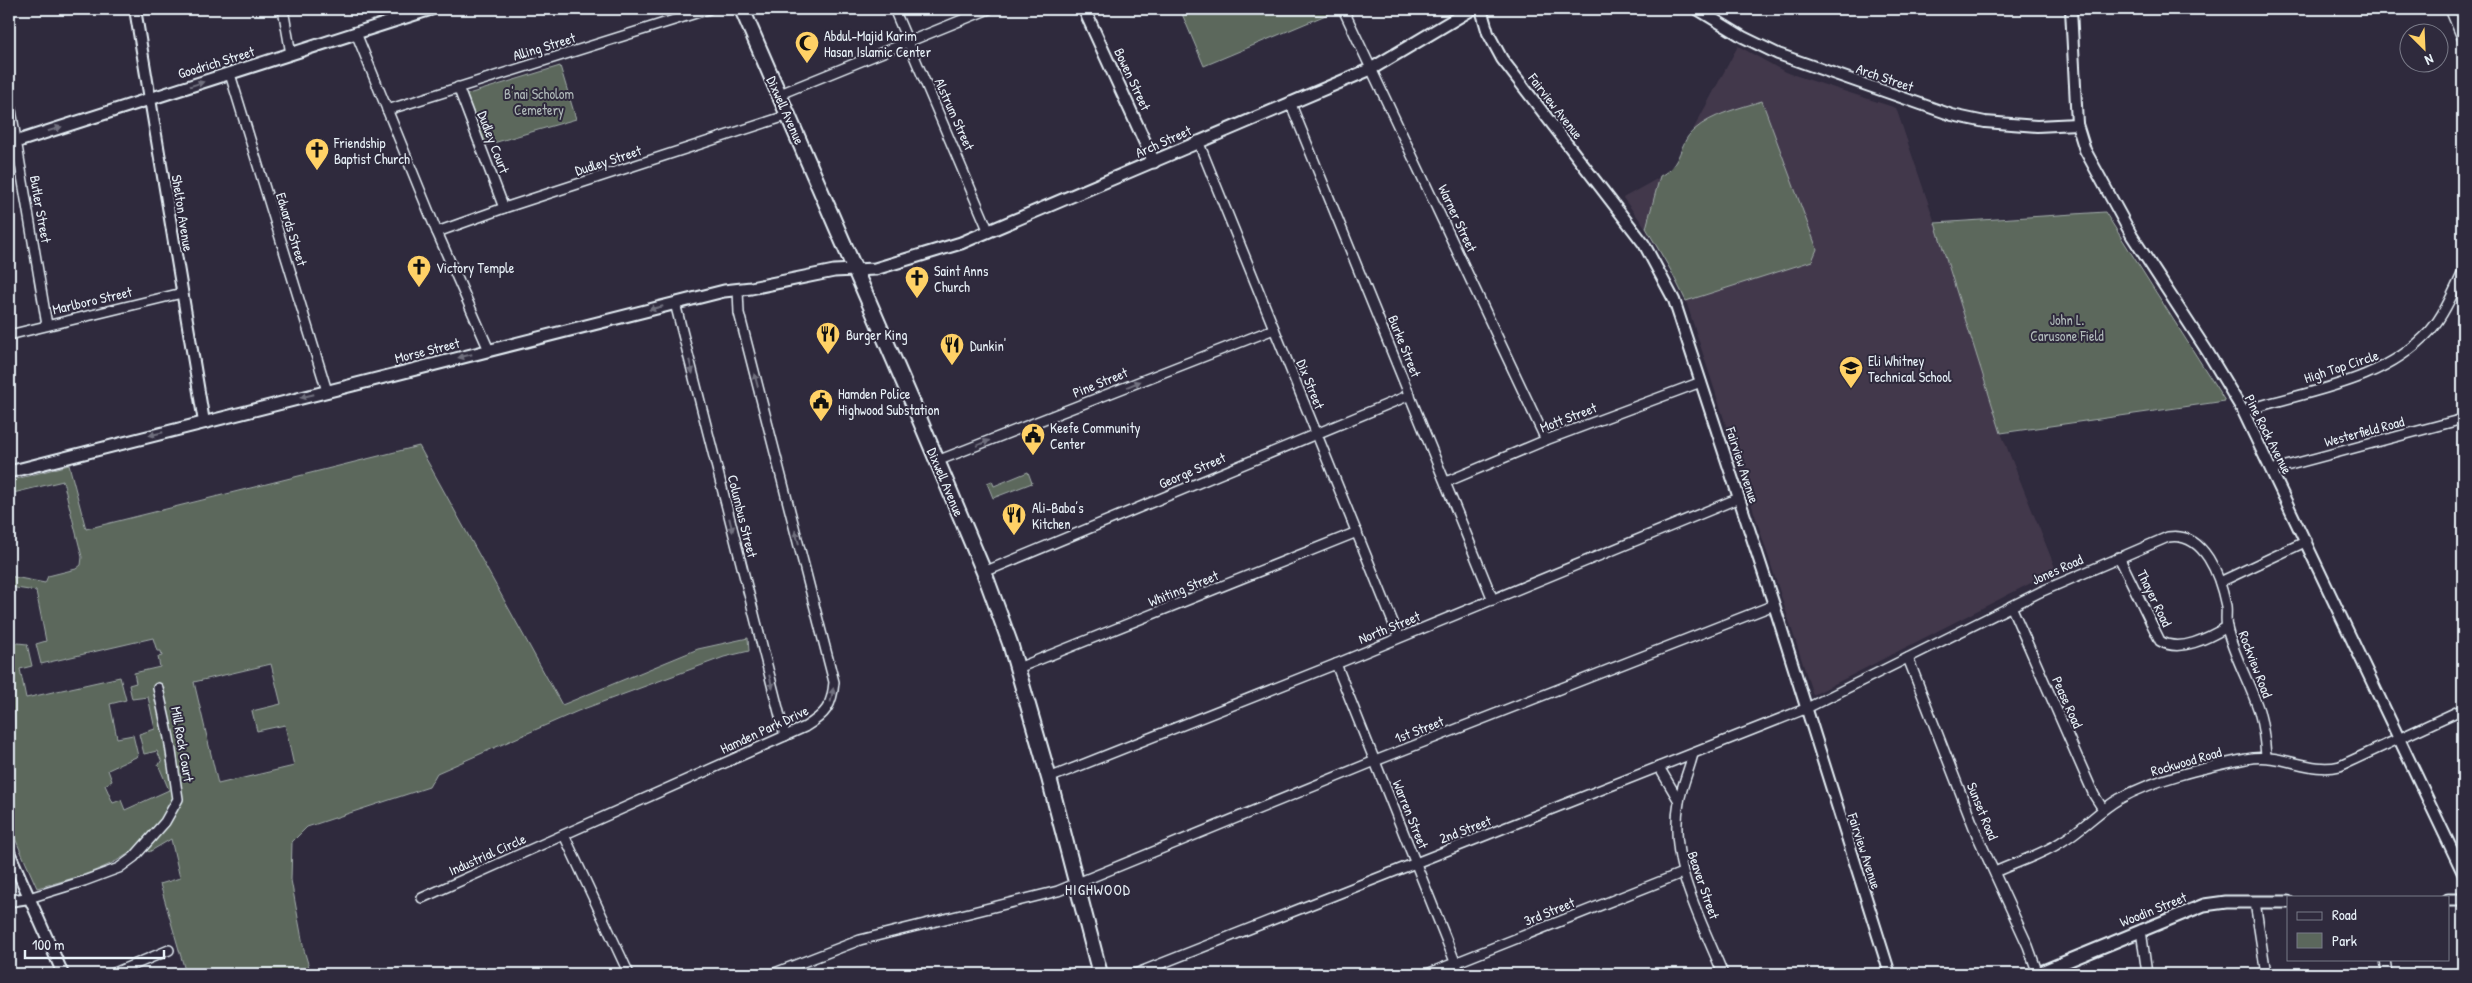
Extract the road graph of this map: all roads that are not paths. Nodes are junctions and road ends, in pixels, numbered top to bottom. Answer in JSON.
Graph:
{"nodes":[{"id":1,"x":136,"y":9,"type":"edge"},
{"id":2,"x":284,"y":9,"type":"edge"},
{"id":3,"x":431,"y":9,"type":"edge"},
{"id":4,"x":709,"y":9,"type":"edge"},
{"id":5,"x":742,"y":9,"type":"edge"},
{"id":6,"x":894,"y":9,"type":"edge"},
{"id":7,"x":988,"y":9,"type":"edge"},
{"id":8,"x":1084,"y":9,"type":"edge"},
{"id":9,"x":1343,"y":9,"type":"edge"},
{"id":10,"x":1472,"y":9,"type":"edge"},
{"id":11,"x":1481,"y":9,"type":"edge"},
{"id":12,"x":1697,"y":9,"type":"edge"},
{"id":13,"x":2072,"y":9,"type":"edge"},
{"id":14,"x":2450,"y":9,"type":"edge"},
{"id":15,"x":356,"y":33,"type":"junction"},
{"id":16,"x":2463,"y":40,"type":"edge"},
{"id":17,"x":908,"y":41,"type":"junction"},
{"id":18,"x":291,"y":54,"type":"junction"},
{"id":19,"x":1371,"y":70,"type":"junction"},
{"id":20,"x":230,"y":74,"type":"junction"},
{"id":21,"x":458,"y":87,"type":"junction"},
{"id":22,"x":780,"y":94,"type":"junction"},
{"id":23,"x":9,"y":98,"type":"edge"},
{"id":24,"x":150,"y":98,"type":"junction"},
{"id":25,"x":1290,"y":102,"type":"junction"},
{"id":26,"x":387,"y":110,"type":"junction"},
{"id":27,"x":789,"y":116,"type":"junction"},
{"id":28,"x":2077,"y":124,"type":"junction"},
{"id":29,"x":1198,"y":142,"type":"junction"},
{"id":30,"x":12,"y":143,"type":"edge"},
{"id":31,"x":1154,"y":162,"type":"junction"},
{"id":32,"x":504,"y":208,"type":"junction"},
{"id":33,"x":437,"y":232,"type":"junction"},
{"id":34,"x":989,"y":232,"type":"junction"},
{"id":35,"x":855,"y":270,"type":"junction"},
{"id":36,"x":2463,"y":272,"type":"edge"},
{"id":37,"x":738,"y":290,"type":"junction"},
{"id":38,"x":182,"y":293,"type":"junction"},
{"id":39,"x":675,"y":303,"type":"junction"},
{"id":40,"x":47,"y":325,"type":"junction"},
{"id":41,"x":1274,"y":329,"type":"junction"},
{"id":42,"x":9,"y":335,"type":"edge"},
{"id":43,"x":490,"y":350,"type":"junction"},
{"id":44,"x":1701,"y":382,"type":"junction"},
{"id":45,"x":327,"y":391,"type":"junction"},
{"id":46,"x":1410,"y":395,"type":"junction"},
{"id":47,"x":2243,"y":411,"type":"junction"},
{"id":48,"x":2463,"y":420,"type":"edge"},
{"id":49,"x":204,"y":422,"type":"junction"},
{"id":50,"x":1317,"y":433,"type":"junction"},
{"id":51,"x":1546,"y":440,"type":"junction"},
{"id":52,"x":937,"y":462,"type":"junction"},
{"id":53,"x":2271,"y":470,"type":"junction"},
{"id":54,"x":9,"y":472,"type":"edge"},
{"id":55,"x":1446,"y":482,"type":"junction"},
{"id":56,"x":1739,"y":498,"type":"junction"},
{"id":57,"x":1357,"y":532,"type":"junction"},
{"id":58,"x":2307,"y":541,"type":"junction"},
{"id":59,"x":2119,"y":557,"type":"junction"},
{"id":60,"x":984,"y":572,"type":"junction"},
{"id":61,"x":2220,"y":582,"type":"junction"},
{"id":62,"x":1493,"y":600,"type":"junction"},
{"id":63,"x":1774,"y":605,"type":"junction"},
{"id":64,"x":2011,"y":606,"type":"junction"},
{"id":65,"x":2226,"y":627,"type":"junction"},
{"id":66,"x":1399,"y":637,"type":"junction"},
{"id":67,"x":1908,"y":658,"type":"junction"},
{"id":68,"x":1336,"y":664,"type":"junction"},
{"id":69,"x":1018,"y":668,"type":"junction"},
{"id":70,"x":158,"y":688,"type":"dead end"},
{"id":71,"x":1805,"y":709,"type":"junction"},
{"id":72,"x":2463,"y":709,"type":"edge"},
{"id":73,"x":785,"y":736,"type":"junction"},
{"id":74,"x":2400,"y":739,"type":"junction"},
{"id":75,"x":1693,"y":754,"type":"junction"},
{"id":76,"x":2266,"y":756,"type":"junction"},
{"id":77,"x":1375,"y":761,"type":"junction"},
{"id":78,"x":1659,"y":767,"type":"junction"},
{"id":79,"x":1049,"y":778,"type":"junction"},
{"id":80,"x":1679,"y":801,"type":"junction"},
{"id":81,"x":2104,"y":809,"type":"junction"},
{"id":82,"x":564,"y":835,"type":"junction"},
{"id":83,"x":9,"y":852,"type":"edge"},
{"id":84,"x":1416,"y":863,"type":"junction"},
{"id":85,"x":1995,"y":872,"type":"junction"},
{"id":86,"x":1682,"y":873,"type":"junction"},
{"id":87,"x":2463,"y":873,"type":"edge"},
{"id":88,"x":1076,"y":883,"type":"junction"},
{"id":89,"x":29,"y":898,"type":"junction"},
{"id":90,"x":422,"y":898,"type":"dead end"},
{"id":91,"x":9,"y":900,"type":"edge"},
{"id":92,"x":2450,"y":900,"type":"edge"},
{"id":93,"x":2463,"y":900,"type":"edge"},
{"id":94,"x":2255,"y":902,"type":"junction"},
{"id":95,"x":2287,"y":902,"type":"edge"},
{"id":96,"x":2140,"y":930,"type":"junction"},
{"id":97,"x":169,"y":950,"type":"dead end"},
{"id":98,"x":2384,"y":960,"type":"edge"},
{"id":99,"x":1455,"y":963,"type":"junction"},
{"id":100,"x":134,"y":964,"type":"junction"},
{"id":101,"x":63,"y":974,"type":"edge"},
{"id":102,"x":112,"y":974,"type":"edge"},
{"id":103,"x":138,"y":974,"type":"edge"},
{"id":104,"x":629,"y":974,"type":"edge"},
{"id":105,"x":772,"y":974,"type":"edge"},
{"id":106,"x":1100,"y":974,"type":"edge"},
{"id":107,"x":1135,"y":974,"type":"edge"},
{"id":108,"x":1427,"y":974,"type":"edge"},
{"id":109,"x":1460,"y":974,"type":"edge"},
{"id":110,"x":1723,"y":974,"type":"edge"},
{"id":111,"x":1890,"y":974,"type":"edge"},
{"id":112,"x":2037,"y":974,"type":"edge"},
{"id":113,"x":2147,"y":974,"type":"edge"},
{"id":114,"x":2266,"y":974,"type":"edge"},
{"id":115,"x":2387,"y":974,"type":"edge"}],
"edges":[{"from":1,"to":24,"type":"street","name":"Shelton Avenue"},
{"from":2,"to":18,"type":"street"},
{"from":3,"to":15,"type":"main road","name":"Goodrich Street"},
{"from":4,"to":21,"type":"street","name":"Alling Street"},
{"from":5,"to":22,"type":"main road","name":"Dixwell Avenue"},
{"from":6,"to":17,"type":"street","name":"Alstrum Street"},
{"from":7,"to":17,"type":"street"},
{"from":8,"to":31,"type":"main road","name":"Bowen Street"},
{"from":9,"to":19,"type":"street","name":"Warner Street"},
{"from":10,"to":19,"type":"main road","name":"Arch Street"},
{"from":11,"to":44,"type":"street","name":"Fairview Avenue"},
{"from":12,"to":28,"type":"street","name":"Arch Street"},
{"from":13,"to":28,"type":"street","name":"Pine Rock Avenue"},
{"from":14,"to":16,"type":"street"},
{"from":15,"to":18,"type":"main road","name":"Goodrich Street"},
{"from":15,"to":26,"type":"street"},
{"from":17,"to":22,"type":"street"},
{"from":17,"to":34,"type":"street","name":"Alstrum Street"},
{"from":18,"to":20,"type":"main road","name":"Goodrich Street"},
{"from":19,"to":25,"type":"main road","name":"Arch Street"},
{"from":19,"to":51,"type":"street","name":"Warner Street"},
{"from":24,"to":20,"type":"main road","name":"Goodrich Street","one_way":true},
{"from":20,"to":45,"type":"street","name":"Edwards Street"},
{"from":21,"to":26,"type":"street","name":"Alling Street"},
{"from":21,"to":32,"type":"street","name":"Dudley Court"},
{"from":22,"to":27,"type":"main road","name":"Dixwell Avenue"},
{"from":23,"to":30,"type":"street","name":"Butler Street"},
{"from":30,"to":24,"type":"main road","name":"Goodrich Street","one_way":true},
{"from":24,"to":38,"type":"street","name":"Shelton Avenue"},
{"from":25,"to":29,"type":"main road","name":"Arch Street"},
{"from":25,"to":46,"type":"street","name":"Burke Street"},
{"from":26,"to":33,"type":"street"},
{"from":27,"to":32,"type":"street","name":"Dudley Street"},
{"from":27,"to":35,"type":"main road","name":"Dixwell Avenue"},
{"from":28,"to":47,"type":"street","name":"Pine Rock Avenue"},
{"from":29,"to":31,"type":"main road","name":"Arch Street"},
{"from":29,"to":41,"type":"street","name":"Dix Street"},
{"from":30,"to":40,"type":"street","name":"Butler Street"},
{"from":31,"to":34,"type":"main road","name":"Arch Street"},
{"from":32,"to":33,"type":"street","name":"Dudley Street"},
{"from":33,"to":43,"type":"street"},
{"from":34,"to":35,"type":"main road","name":"Arch Street"},
{"from":35,"to":37,"type":"main road","name":"Morse Street"},
{"from":35,"to":52,"type":"main road","name":"Dixwell Avenue"},
{"from":36,"to":47,"type":"street","name":"High Top Circle"},
{"from":37,"to":39,"type":"main road","name":"Morse Street"},
{"from":73,"to":37,"type":"street","name":"Hamden Park Drive","one_way":true},
{"from":38,"to":40,"type":"street","name":"Marlboro Street"},
{"from":38,"to":49,"type":"street","name":"Shelton Avenue"},
{"from":39,"to":43,"type":"main road","name":"Morse Street","one_way":true},
{"from":39,"to":73,"type":"street","name":"Columbus Street","one_way":true},
{"from":40,"to":42,"type":"street","name":"Marlboro Street"},
{"from":41,"to":50,"type":"street","name":"Dix Street"},
{"from":52,"to":41,"type":"street","name":"Pine Street","one_way":true},
{"from":43,"to":45,"type":"main road","name":"Morse Street","one_way":true},
{"from":44,"to":51,"type":"street","name":"Mott Street"},
{"from":44,"to":56,"type":"street","name":"Fairview Avenue"},
{"from":45,"to":49,"type":"main road","name":"Morse Street","one_way":true},
{"from":46,"to":50,"type":"street","name":"George Street"},
{"from":46,"to":55,"type":"street","name":"Burke Street"},
{"from":47,"to":53,"type":"street","name":"Pine Rock Avenue"},
{"from":48,"to":53,"type":"street","name":"Westerfield Road"},
{"from":49,"to":54,"type":"main road","name":"Morse Street","one_way":true},
{"from":50,"to":57,"type":"street","name":"Dix Street"},
{"from":50,"to":60,"type":"street","name":"George Street"},
{"from":51,"to":55,"type":"street","name":"Mott Street"},
{"from":52,"to":60,"type":"main road","name":"Dixwell Avenue"},
{"from":53,"to":58,"type":"street","name":"Pine Rock Avenue"},
{"from":55,"to":62,"type":"street","name":"Burke Street"},
{"from":56,"to":62,"type":"street","name":"North Street"},
{"from":56,"to":63,"type":"street","name":"Fairview Avenue"},
{"from":57,"to":66,"type":"street","name":"Dix Street"},
{"from":57,"to":69,"type":"street","name":"Whiting Street"},
{"from":58,"to":61,"type":"street"},
{"from":58,"to":74,"type":"street","name":"Pine Rock Avenue"},
{"from":59,"to":61,"type":"street","name":"Jones Road"},
{"from":59,"to":64,"type":"street","name":"Jones Road"},
{"from":59,"to":65,"type":"street","name":"Thayer Road"},
{"from":60,"to":69,"type":"main road","name":"Dixwell Avenue"},
{"from":61,"to":65,"type":"street","name":"Rockview Road"},
{"from":62,"to":66,"type":"street","name":"North Street"},
{"from":63,"to":71,"type":"street","name":"Fairview Avenue"},
{"from":63,"to":77,"type":"street","name":"1st Street"},
{"from":64,"to":67,"type":"street","name":"Jones Road"},
{"from":64,"to":81,"type":"street","name":"Pease Road"},
{"from":65,"to":76,"type":"street","name":"Rockview Road"},
{"from":66,"to":68,"type":"street","name":"North Street"},
{"from":67,"to":71,"type":"street","name":"Jones Road"},
{"from":67,"to":85,"type":"street","name":"Sunset Road"},
{"from":68,"to":77,"type":"street","name":"Warren Street"},
{"from":68,"to":79,"type":"street","name":"North Street"},
{"from":69,"to":79,"type":"main road","name":"Dixwell Avenue"},
{"from":70,"to":89,"type":"street","name":"Mill Rock Court"},
{"from":71,"to":75,"type":"street","name":"2nd Street"},
{"from":71,"to":111,"type":"street","name":"Fairview Avenue"},
{"from":72,"to":74,"type":"street","name":"Rockwood Road"},
{"from":73,"to":82,"type":"street","name":"Hamden Park Drive"},
{"from":74,"to":76,"type":"street","name":"Rockwood Road"},
{"from":74,"to":87,"type":"street","name":"Pine Rock Avenue"},
{"from":75,"to":78,"type":"street","name":"2nd Street"},
{"from":75,"to":80,"type":"street","name":"Beaver Street"},
{"from":76,"to":81,"type":"street","name":"Rockwood Road"},
{"from":77,"to":84,"type":"street","name":"Warren Street"},
{"from":77,"to":88,"type":"street","name":"1st Street"},
{"from":78,"to":80,"type":"street"},
{"from":78,"to":84,"type":"street","name":"2nd Street"},
{"from":79,"to":88,"type":"main road","name":"Dixwell Avenue"},
{"from":80,"to":86,"type":"street","name":"Beaver Street"},
{"from":81,"to":85,"type":"street","name":"Rockwood Road"},
{"from":82,"to":90,"type":"street","name":"Industrial Circle"},
{"from":82,"to":104,"type":"street"},
{"from":83,"to":89,"type":"street"},
{"from":84,"to":99,"type":"street","name":"Warren Street"},
{"from":84,"to":107,"type":"street","name":"2nd Street"},
{"from":85,"to":112,"type":"street","name":"Sunset Road"},
{"from":86,"to":99,"type":"street","name":"3rd Street"},
{"from":86,"to":110,"type":"street","name":"Beaver Street"},
{"from":88,"to":105,"type":"street"},
{"from":88,"to":106,"type":"main road","name":"Dixwell Avenue"},
{"from":89,"to":91,"type":"street"},
{"from":89,"to":101,"type":"street"},
{"from":92,"to":93,"type":"main road"},
{"from":94,"to":95,"type":"main road","name":"Woodin Street"},
{"from":94,"to":96,"type":"main road","name":"Woodin Street"},
{"from":94,"to":114,"type":"street"},
{"from":96,"to":112,"type":"main road","name":"Woodin Street"},
{"from":96,"to":113,"type":"street"},
{"from":97,"to":100,"type":"street"},
{"from":98,"to":115,"type":"street"},
{"from":99,"to":108,"type":"street","name":"3rd Street"},
{"from":99,"to":109,"type":"street","name":"Warren Street"},
{"from":100,"to":102,"type":"street"},
{"from":100,"to":103,"type":"street"}]}
